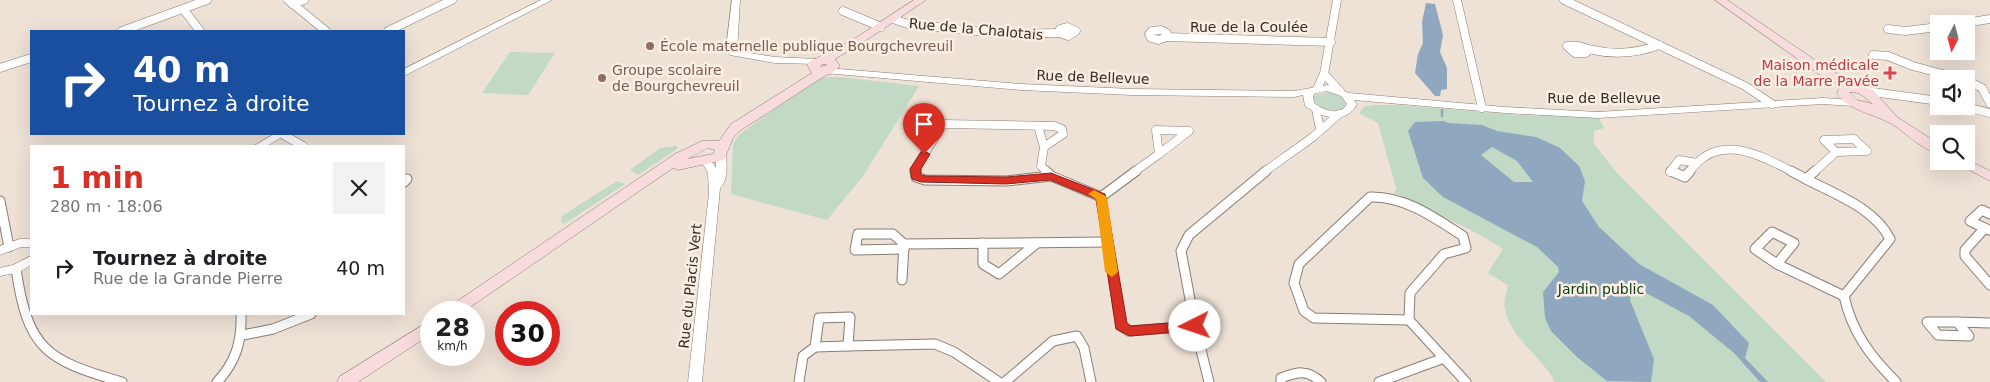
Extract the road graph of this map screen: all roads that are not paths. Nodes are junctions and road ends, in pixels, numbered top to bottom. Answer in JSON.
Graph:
{"nodes":[{"id":1,"x":207,"y":0,"type":"edge"},
{"id":2,"x":304,"y":0,"type":"edge"},
{"id":3,"x":452,"y":0,"type":"edge"},
{"id":4,"x":548,"y":0,"type":"edge"},
{"id":5,"x":736,"y":0,"type":"edge"},
{"id":6,"x":921,"y":0,"type":"edge"},
{"id":7,"x":1337,"y":0,"type":"edge"},
{"id":8,"x":1457,"y":0,"type":"edge"},
{"id":9,"x":1564,"y":0,"type":"edge"},
{"id":10,"x":1720,"y":0,"type":"edge"},
{"id":11,"x":290,"y":2,"type":"edge"},
{"id":12,"x":184,"y":10,"type":"junction"},
{"id":13,"x":843,"y":11,"type":"dead end"},
{"id":14,"x":892,"y":19,"type":"junction"},
{"id":15,"x":1990,"y":19,"type":"edge"},
{"id":16,"x":1975,"y":21,"type":"edge"},
{"id":17,"x":881,"y":27,"type":"junction"},
{"id":18,"x":1930,"y":27,"type":"edge"},
{"id":19,"x":1888,"y":29,"type":"dead end"},
{"id":20,"x":125,"y":30,"type":"edge"},
{"id":21,"x":199,"y":30,"type":"edge"},
{"id":22,"x":325,"y":30,"type":"edge"},
{"id":23,"x":390,"y":30,"type":"edge"},
{"id":24,"x":1060,"y":33,"type":"dead end"},
{"id":25,"x":1167,"y":37,"type":"dead end"},
{"id":26,"x":1331,"y":42,"type":"junction"},
{"id":27,"x":1659,"y":45,"type":"junction"},
{"id":28,"x":1588,"y":50,"type":"dead end"},
{"id":29,"x":1873,"y":55,"type":"dead end"},
{"id":30,"x":30,"y":58,"type":"edge"},
{"id":31,"x":823,"y":66,"type":"junction"},
{"id":32,"x":0,"y":68,"type":"edge"},
{"id":33,"x":1930,"y":71,"type":"edge"},
{"id":34,"x":405,"y":72,"type":"edge"},
{"id":35,"x":1324,"y":74,"type":"junction"},
{"id":36,"x":1827,"y":74,"type":"junction"},
{"id":37,"x":1975,"y":85,"type":"edge"},
{"id":38,"x":1861,"y":90,"type":"junction"},
{"id":39,"x":1314,"y":91,"type":"junction"},
{"id":40,"x":1843,"y":93,"type":"junction"},
{"id":41,"x":1275,"y":94,"type":"junction"},
{"id":42,"x":1897,"y":94,"type":"junction"},
{"id":43,"x":1347,"y":97,"type":"junction"},
{"id":44,"x":1930,"y":99,"type":"edge"},
{"id":45,"x":1823,"y":101,"type":"junction"},
{"id":46,"x":1879,"y":102,"type":"junction"},
{"id":47,"x":1990,"y":103,"type":"edge"},
{"id":48,"x":1772,"y":104,"type":"junction"},
{"id":49,"x":1858,"y":104,"type":"junction"},
{"id":50,"x":1313,"y":106,"type":"junction"},
{"id":51,"x":1482,"y":108,"type":"junction"},
{"id":52,"x":1975,"y":109,"type":"edge"},
{"id":53,"x":1990,"y":113,"type":"edge"},
{"id":54,"x":1339,"y":114,"type":"junction"},
{"id":55,"x":1895,"y":121,"type":"junction"},
{"id":56,"x":1038,"y":126,"type":"junction"},
{"id":57,"x":1320,"y":129,"type":"junction"},
{"id":58,"x":280,"y":135,"type":"edge"},
{"id":59,"x":284,"y":135,"type":"edge"},
{"id":60,"x":1930,"y":144,"type":"edge"},
{"id":61,"x":261,"y":145,"type":"edge"},
{"id":62,"x":301,"y":145,"type":"edge"},
{"id":63,"x":1044,"y":148,"type":"junction"},
{"id":64,"x":717,"y":149,"type":"junction"},
{"id":65,"x":1836,"y":152,"type":"dead end"},
{"id":66,"x":1159,"y":154,"type":"dead end"},
{"id":67,"x":700,"y":157,"type":"junction"},
{"id":68,"x":1698,"y":163,"type":"dead end"},
{"id":69,"x":1975,"y":170,"type":"edge"},
{"id":70,"x":1051,"y":176,"type":"junction"},
{"id":71,"x":1990,"y":178,"type":"edge"},
{"id":72,"x":1806,"y":180,"type":"junction"},
{"id":73,"x":715,"y":193,"type":"junction"},
{"id":74,"x":1101,"y":197,"type":"junction"},
{"id":75,"x":0,"y":201,"type":"edge"},
{"id":76,"x":1990,"y":214,"type":"edge"},
{"id":77,"x":1987,"y":229,"type":"edge"},
{"id":78,"x":1107,"y":242,"type":"junction"},
{"id":79,"x":30,"y":243,"type":"edge"},
{"id":80,"x":983,"y":243,"type":"junction"},
{"id":81,"x":1037,"y":243,"type":"junction"},
{"id":82,"x":904,"y":247,"type":"junction"},
{"id":83,"x":5,"y":249,"type":"edge"},
{"id":84,"x":30,"y":261,"type":"edge"},
{"id":85,"x":1777,"y":264,"type":"dead end"},
{"id":86,"x":16,"y":269,"type":"junction"},
{"id":87,"x":0,"y":272,"type":"edge"},
{"id":88,"x":902,"y":280,"type":"dead end"},
{"id":89,"x":1990,"y":285,"type":"edge"},
{"id":90,"x":1844,"y":296,"type":"junction"},
{"id":91,"x":469,"y":301,"type":"edge"},
{"id":92,"x":241,"y":315,"type":"edge"},
{"id":93,"x":308,"y":315,"type":"edge"},
{"id":94,"x":1410,"y":320,"type":"junction"},
{"id":95,"x":1957,"y":322,"type":"dead end"},
{"id":96,"x":1990,"y":323,"type":"edge"},
{"id":97,"x":1195,"y":326,"type":"junction"},
{"id":98,"x":420,"y":333,"type":"edge"},
{"id":99,"x":242,"y":334,"type":"junction"},
{"id":100,"x":848,"y":346,"type":"junction"},
{"id":101,"x":815,"y":347,"type":"junction"},
{"id":102,"x":1444,"y":358,"type":"junction"},
{"id":103,"x":364,"y":370,"type":"junction"},
{"id":104,"x":122,"y":382,"type":"edge"},
{"id":105,"x":216,"y":382,"type":"edge"},
{"id":106,"x":346,"y":382,"type":"edge"},
{"id":107,"x":350,"y":382,"type":"edge"},
{"id":108,"x":696,"y":382,"type":"edge"},
{"id":109,"x":799,"y":382,"type":"edge"},
{"id":110,"x":999,"y":382,"type":"edge"},
{"id":111,"x":1005,"y":382,"type":"edge"},
{"id":112,"x":1091,"y":382,"type":"edge"},
{"id":113,"x":1209,"y":382,"type":"edge"},
{"id":114,"x":1281,"y":382,"type":"edge"},
{"id":115,"x":1321,"y":382,"type":"edge"},
{"id":116,"x":1380,"y":382,"type":"edge"},
{"id":117,"x":1466,"y":382,"type":"edge"},
{"id":118,"x":1896,"y":382,"type":"edge"}],
"edges":[{"from":1,"to":12,"type":"street"},
{"from":2,"to":11,"type":"street"},
{"from":3,"to":23,"type":"street"},
{"from":4,"to":34,"type":"street"},
{"from":5,"to":31,"type":"street","name":"Rue de Bellevue"},
{"from":6,"to":14,"type":"main road","name":"Rue de la Chalotais"},
{"from":7,"to":26,"type":"street"},
{"from":8,"to":51,"type":"street"},
{"from":9,"to":27,"type":"street"},
{"from":10,"to":36,"type":"main road"},
{"from":11,"to":22,"type":"street"},
{"from":12,"to":20,"type":"street"},
{"from":12,"to":21,"type":"street"},
{"from":13,"to":17,"type":"street"},
{"from":14,"to":17,"type":"main road","name":"Rue de la Chalotais"},
{"from":14,"to":24,"type":"street","name":"Rue de la Chalotais"},
{"from":15,"to":16,"type":"street"},
{"from":17,"to":31,"type":"main road","name":"Rue de la Chalotais"},
{"from":18,"to":19,"type":"street"},
{"from":25,"to":26,"type":"street","name":"Rue de la Coulée"},
{"from":26,"to":35,"type":"street"},
{"from":27,"to":28,"type":"street"},
{"from":27,"to":48,"type":"street"},
{"from":29,"to":33,"type":"street"},
{"from":30,"to":32,"type":"street"},
{"from":31,"to":41,"type":"street","name":"Rue de Bellevue"},
{"from":31,"to":64,"type":"main road","name":"Rue de la Chalotais"},
{"from":35,"to":39,"type":"street"},
{"from":35,"to":43,"type":"street"},
{"from":36,"to":38,"type":"main road"},
{"from":36,"to":40,"type":"main road"},
{"from":37,"to":47,"type":"street"},
{"from":38,"to":40,"type":"main road"},
{"from":38,"to":42,"type":"street"},
{"from":38,"to":46,"type":"main road"},
{"from":39,"to":41,"type":"street","name":"Rue de Bellevue"},
{"from":39,"to":43,"type":"street","name":"Rue de Bellevue"},
{"from":39,"to":50,"type":"street"},
{"from":40,"to":45,"type":"street","name":"Rue de Bellevue"},
{"from":40,"to":49,"type":"main road"},
{"from":41,"to":50,"type":"street","name":"Rue de Bellevue"},
{"from":42,"to":44,"type":"street"},
{"from":42,"to":46,"type":"street"},
{"from":43,"to":51,"type":"street","name":"Rue de Bellevue"},
{"from":43,"to":54,"type":"street"},
{"from":45,"to":48,"type":"street","name":"Rue de Bellevue"},
{"from":45,"to":49,"type":"street","name":"Rue de Bellevue"},
{"from":46,"to":49,"type":"main road"},
{"from":46,"to":55,"type":"main road"},
{"from":48,"to":51,"type":"street","name":"Rue de Bellevue"},
{"from":49,"to":55,"type":"main road"},
{"from":50,"to":54,"type":"street","name":"Rue de Bellevue"},
{"from":50,"to":57,"type":"street"},
{"from":52,"to":53,"type":"street"},
{"from":54,"to":57,"type":"street"},
{"from":55,"to":60,"type":"main road"},
{"from":56,"to":63,"type":"street"},
{"from":56,"to":63,"type":"street"},
{"from":56,"to":70,"type":"street"},
{"from":57,"to":97,"type":"street"},
{"from":58,"to":61,"type":"street"},
{"from":59,"to":62,"type":"street"},
{"from":63,"to":70,"type":"street"},
{"from":64,"to":67,"type":"main road"},
{"from":64,"to":73,"type":"street","name":"Rue du Placis Vert"},
{"from":65,"to":72,"type":"street"},
{"from":66,"to":74,"type":"street"},
{"from":67,"to":73,"type":"street","name":"Rue du Placis Vert"},
{"from":67,"to":91,"type":"main road"},
{"from":68,"to":72,"type":"street"},
{"from":69,"to":71,"type":"main road"},
{"from":70,"to":74,"type":"street"},
{"from":72,"to":90,"type":"street"},
{"from":73,"to":108,"type":"street","name":"Rue du Placis Vert"},
{"from":74,"to":78,"type":"street"},
{"from":75,"to":83,"type":"street"},
{"from":76,"to":77,"type":"street"},
{"from":77,"to":89,"type":"street"},
{"from":78,"to":81,"type":"street"},
{"from":78,"to":97,"type":"street"},
{"from":79,"to":83,"type":"street"},
{"from":80,"to":81,"type":"street"},
{"from":80,"to":81,"type":"street"},
{"from":80,"to":82,"type":"street"},
{"from":82,"to":82,"type":"street"},
{"from":82,"to":88,"type":"street"},
{"from":84,"to":86,"type":"street"},
{"from":85,"to":90,"type":"street"},
{"from":86,"to":87,"type":"street"},
{"from":86,"to":104,"type":"street"},
{"from":90,"to":118,"type":"street"},
{"from":92,"to":99,"type":"street"},
{"from":93,"to":99,"type":"street"},
{"from":94,"to":94,"type":"street"},
{"from":94,"to":102,"type":"street"},
{"from":95,"to":96,"type":"street"},
{"from":97,"to":113,"type":"street"},
{"from":98,"to":103,"type":"main road"},
{"from":99,"to":105,"type":"street"},
{"from":100,"to":101,"type":"street"},
{"from":100,"to":101,"type":"street"},
{"from":100,"to":110,"type":"street"},
{"from":101,"to":109,"type":"street"},
{"from":102,"to":116,"type":"street"},
{"from":102,"to":117,"type":"street"},
{"from":103,"to":106,"type":"main road"},
{"from":103,"to":107,"type":"main road"},
{"from":111,"to":112,"type":"street"},
{"from":114,"to":115,"type":"street"}]}
